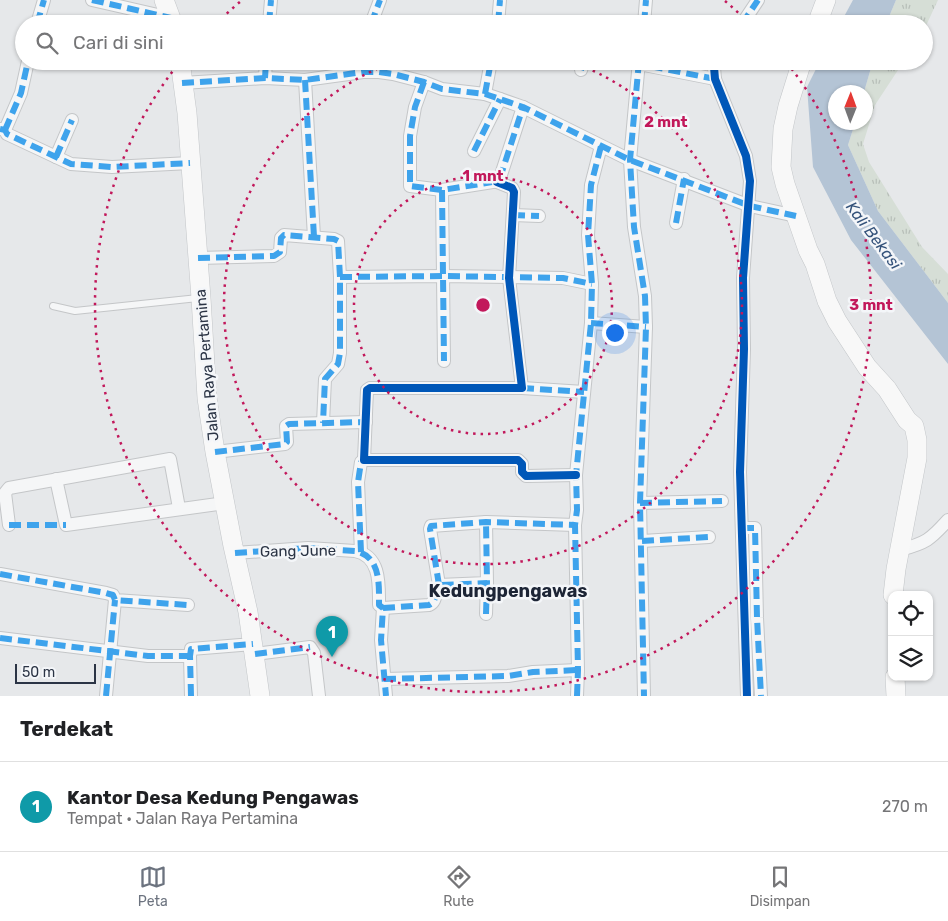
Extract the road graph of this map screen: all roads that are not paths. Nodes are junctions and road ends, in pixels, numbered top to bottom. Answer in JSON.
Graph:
{"nodes":[{"id":1,"x":44,"y":0,"type":"edge"},
{"id":2,"x":92,"y":0,"type":"edge"},
{"id":3,"x":164,"y":0,"type":"edge"},
{"id":4,"x":271,"y":0,"type":"edge"},
{"id":5,"x":380,"y":0,"type":"edge"},
{"id":6,"x":500,"y":0,"type":"edge"},
{"id":7,"x":646,"y":0,"type":"edge"},
{"id":8,"x":758,"y":0,"type":"edge"},
{"id":9,"x":826,"y":0,"type":"edge"},
{"id":10,"x":40,"y":15,"type":"edge"},
{"id":11,"x":149,"y":15,"type":"edge"},
{"id":12,"x":170,"y":15,"type":"edge"},
{"id":13,"x":270,"y":15,"type":"edge"},
{"id":14,"x":374,"y":15,"type":"edge"},
{"id":15,"x":499,"y":15,"type":"edge"},
{"id":16,"x":645,"y":15,"type":"edge"},
{"id":17,"x":748,"y":15,"type":"edge"},
{"id":18,"x":820,"y":15,"type":"edge"},
{"id":19,"x":26,"y":70,"type":"edge"},
{"id":20,"x":181,"y":70,"type":"edge"},
{"id":21,"x":265,"y":70,"type":"edge"},
{"id":22,"x":350,"y":70,"type":"edge"},
{"id":23,"x":373,"y":70,"type":"edge"},
{"id":24,"x":489,"y":70,"type":"edge"},
{"id":25,"x":636,"y":70,"type":"edge"},
{"id":26,"x":674,"y":70,"type":"edge"},
{"id":27,"x":714,"y":70,"type":"edge"},
{"id":28,"x":799,"y":70,"type":"edge"},
{"id":29,"x":265,"y":78,"type":"junction"},
{"id":30,"x":715,"y":79,"type":"junction"},
{"id":31,"x":305,"y":80,"type":"junction"},
{"id":32,"x":424,"y":82,"type":"junction"},
{"id":33,"x":182,"y":83,"type":"junction"},
{"id":34,"x":485,"y":94,"type":"junction"},
{"id":35,"x":500,"y":99,"type":"junction"},
{"id":36,"x":523,"y":107,"type":"junction"},
{"id":37,"x":72,"y":120,"type":"dead end"},
{"id":38,"x":3,"y":130,"type":"edge"},
{"id":39,"x":601,"y":146,"type":"junction"},
{"id":40,"x":474,"y":150,"type":"dead end"},
{"id":41,"x":56,"y":157,"type":"junction"},
{"id":42,"x":630,"y":160,"type":"junction"},
{"id":43,"x":190,"y":163,"type":"junction"},
{"id":44,"x":684,"y":179,"type":"junction"},
{"id":45,"x":497,"y":182,"type":"junction"},
{"id":46,"x":442,"y":190,"type":"junction"},
{"id":47,"x":756,"y":207,"type":"junction"},
{"id":48,"x":512,"y":215,"type":"junction"},
{"id":49,"x":539,"y":216,"type":"dead end"},
{"id":50,"x":796,"y":216,"type":"junction"},
{"id":51,"x":676,"y":223,"type":"dead end"},
{"id":52,"x":314,"y":237,"type":"junction"},
{"id":53,"x":198,"y":258,"type":"junction"},
{"id":54,"x":443,"y":276,"type":"junction"},
{"id":55,"x":340,"y":277,"type":"junction"},
{"id":56,"x":509,"y":278,"type":"junction"},
{"id":57,"x":592,"y":284,"type":"junction"},
{"id":58,"x":201,"y":298,"type":"junction"},
{"id":59,"x":54,"y":306,"type":"dead end"},
{"id":60,"x":591,"y":323,"type":"junction"},
{"id":61,"x":646,"y":327,"type":"junction"},
{"id":62,"x":444,"y":361,"type":"dead end"},
{"id":63,"x":522,"y":388,"type":"junction"},
{"id":64,"x":584,"y":392,"type":"junction"},
{"id":65,"x":366,"y":422,"type":"junction"},
{"id":66,"x":323,"y":423,"type":"junction"},
{"id":67,"x":215,"y":452,"type":"junction"},
{"id":68,"x":364,"y":460,"type":"junction"},
{"id":69,"x":576,"y":475,"type":"junction"},
{"id":70,"x":56,"y":479,"type":"junction"},
{"id":71,"x":722,"y":501,"type":"dead end"},
{"id":72,"x":225,"y":503,"type":"junction"},
{"id":73,"x":640,"y":503,"type":"junction"},
{"id":74,"x":179,"y":508,"type":"junction"},
{"id":75,"x":948,"y":520,"type":"edge"},
{"id":76,"x":486,"y":522,"type":"junction"},
{"id":77,"x":9,"y":526,"type":"dead end"},
{"id":78,"x":575,"y":526,"type":"junction"},
{"id":79,"x":710,"y":537,"type":"dead end"},
{"id":80,"x":642,"y":541,"type":"junction"},
{"id":81,"x":900,"y":550,"type":"junction"},
{"id":82,"x":362,"y":552,"type":"junction"},
{"id":83,"x":235,"y":553,"type":"junction"},
{"id":84,"x":0,"y":574,"type":"edge"},
{"id":85,"x":487,"y":583,"type":"junction"},
{"id":86,"x":439,"y":585,"type":"junction"},
{"id":87,"x":894,"y":591,"type":"edge"},
{"id":88,"x":115,"y":600,"type":"junction"},
{"id":89,"x":188,"y":605,"type":"dead end"},
{"id":90,"x":383,"y":608,"type":"junction"},
{"id":91,"x":486,"y":614,"type":"dead end"},
{"id":92,"x":751,"y":618,"type":"junction"},
{"id":93,"x":0,"y":638,"type":"edge"},
{"id":94,"x":254,"y":649,"type":"junction"},
{"id":95,"x":110,"y":652,"type":"junction"},
{"id":96,"x":190,"y":656,"type":"junction"},
{"id":97,"x":578,"y":670,"type":"junction"},
{"id":98,"x":384,"y":678,"type":"junction"},
{"id":99,"x":106,"y":696,"type":"edge"},
{"id":100,"x":191,"y":696,"type":"edge"},
{"id":101,"x":260,"y":696,"type":"edge"},
{"id":102,"x":319,"y":696,"type":"edge"},
{"id":103,"x":386,"y":696,"type":"edge"},
{"id":104,"x":577,"y":696,"type":"edge"},
{"id":105,"x":644,"y":696,"type":"edge"},
{"id":106,"x":747,"y":696,"type":"edge"},
{"id":107,"x":761,"y":696,"type":"edge"}],
"edges":[{"from":1,"to":10,"type":"street"},
{"from":2,"to":11,"type":"street"},
{"from":3,"to":12,"type":"main road"},
{"from":4,"to":13,"type":"street"},
{"from":5,"to":14,"type":"street"},
{"from":6,"to":15,"type":"street"},
{"from":7,"to":16,"type":"street"},
{"from":8,"to":17,"type":"street"},
{"from":9,"to":18,"type":"main road"},
{"from":19,"to":38,"type":"street"},
{"from":20,"to":33,"type":"main road","name":"Jalan Raya Pertamina"},
{"from":21,"to":29,"type":"street"},
{"from":22,"to":31,"type":"street"},
{"from":23,"to":32,"type":"street"},
{"from":24,"to":34,"type":"street"},
{"from":25,"to":42,"type":"street"},
{"from":26,"to":30,"type":"street"},
{"from":27,"to":30,"type":"street"},
{"from":28,"to":50,"type":"main road"},
{"from":29,"to":31,"type":"street"},
{"from":29,"to":33,"type":"street"},
{"from":30,"to":47,"type":"street"},
{"from":31,"to":52,"type":"street"},
{"from":32,"to":34,"type":"street"},
{"from":32,"to":46,"type":"street"},
{"from":33,"to":43,"type":"main road","name":"Jalan Raya Pertamina"},
{"from":34,"to":35,"type":"street"},
{"from":35,"to":36,"type":"street"},
{"from":35,"to":40,"type":"street"},
{"from":36,"to":39,"type":"street"},
{"from":36,"to":45,"type":"street"},
{"from":37,"to":41,"type":"street"},
{"from":38,"to":41,"type":"street"},
{"from":39,"to":42,"type":"street"},
{"from":39,"to":57,"type":"street"},
{"from":41,"to":43,"type":"street"},
{"from":42,"to":44,"type":"street"},
{"from":42,"to":61,"type":"street"},
{"from":43,"to":53,"type":"main road","name":"Jalan Raya Pertamina"},
{"from":44,"to":47,"type":"street"},
{"from":44,"to":51,"type":"street"},
{"from":45,"to":46,"type":"street"},
{"from":45,"to":48,"type":"street"},
{"from":46,"to":54,"type":"street"},
{"from":47,"to":50,"type":"street"},
{"from":47,"to":92,"type":"street"},
{"from":48,"to":49,"type":"street"},
{"from":48,"to":56,"type":"street"},
{"from":50,"to":81,"type":"main road"},
{"from":52,"to":53,"type":"street"},
{"from":52,"to":55,"type":"street"},
{"from":53,"to":58,"type":"main road","name":"Jalan Raya Pertamina"},
{"from":54,"to":55,"type":"street"},
{"from":54,"to":56,"type":"street"},
{"from":54,"to":62,"type":"street"},
{"from":55,"to":66,"type":"street"},
{"from":56,"to":57,"type":"street"},
{"from":56,"to":63,"type":"street"},
{"from":57,"to":60,"type":"street"},
{"from":58,"to":59,"type":"lane"},
{"from":58,"to":67,"type":"main road","name":"Jalan Raya Pertamina"},
{"from":60,"to":61,"type":"street"},
{"from":60,"to":64,"type":"street"},
{"from":61,"to":73,"type":"street"},
{"from":63,"to":64,"type":"street"},
{"from":63,"to":65,"type":"street"},
{"from":64,"to":69,"type":"street"},
{"from":65,"to":66,"type":"street"},
{"from":65,"to":68,"type":"street"},
{"from":66,"to":67,"type":"street"},
{"from":67,"to":72,"type":"main road","name":"Jalan Raya Pertamina"},
{"from":68,"to":69,"type":"street"},
{"from":68,"to":82,"type":"street"},
{"from":69,"to":78,"type":"street"},
{"from":70,"to":74,"type":"street"},
{"from":70,"to":74,"type":"street"},
{"from":70,"to":77,"type":"street"},
{"from":71,"to":73,"type":"street"},
{"from":72,"to":74,"type":"street"},
{"from":72,"to":83,"type":"main road","name":"Jalan Raya Pertamina"},
{"from":73,"to":80,"type":"street"},
{"from":75,"to":81,"type":"street"},
{"from":76,"to":78,"type":"street"},
{"from":76,"to":85,"type":"street"},
{"from":76,"to":86,"type":"street"},
{"from":78,"to":97,"type":"street"},
{"from":79,"to":80,"type":"street"},
{"from":80,"to":105,"type":"street"},
{"from":81,"to":87,"type":"main road"},
{"from":82,"to":83,"type":"street","name":"Gang June"},
{"from":82,"to":90,"type":"street"},
{"from":83,"to":94,"type":"main road","name":"Jalan Raya Pertamina"},
{"from":84,"to":88,"type":"street"},
{"from":85,"to":86,"type":"street"},
{"from":85,"to":91,"type":"street"},
{"from":86,"to":90,"type":"street"},
{"from":88,"to":89,"type":"street"},
{"from":88,"to":95,"type":"street"},
{"from":90,"to":98,"type":"street"},
{"from":92,"to":106,"type":"street"},
{"from":92,"to":107,"type":"street"},
{"from":93,"to":95,"type":"street"},
{"from":94,"to":96,"type":"street"},
{"from":94,"to":101,"type":"main road","name":"Jalan Raya Pertamina"},
{"from":94,"to":102,"type":"street"},
{"from":95,"to":96,"type":"street"},
{"from":95,"to":99,"type":"street"},
{"from":96,"to":100,"type":"street"},
{"from":97,"to":98,"type":"street"},
{"from":97,"to":104,"type":"street"},
{"from":98,"to":103,"type":"street"}]}
